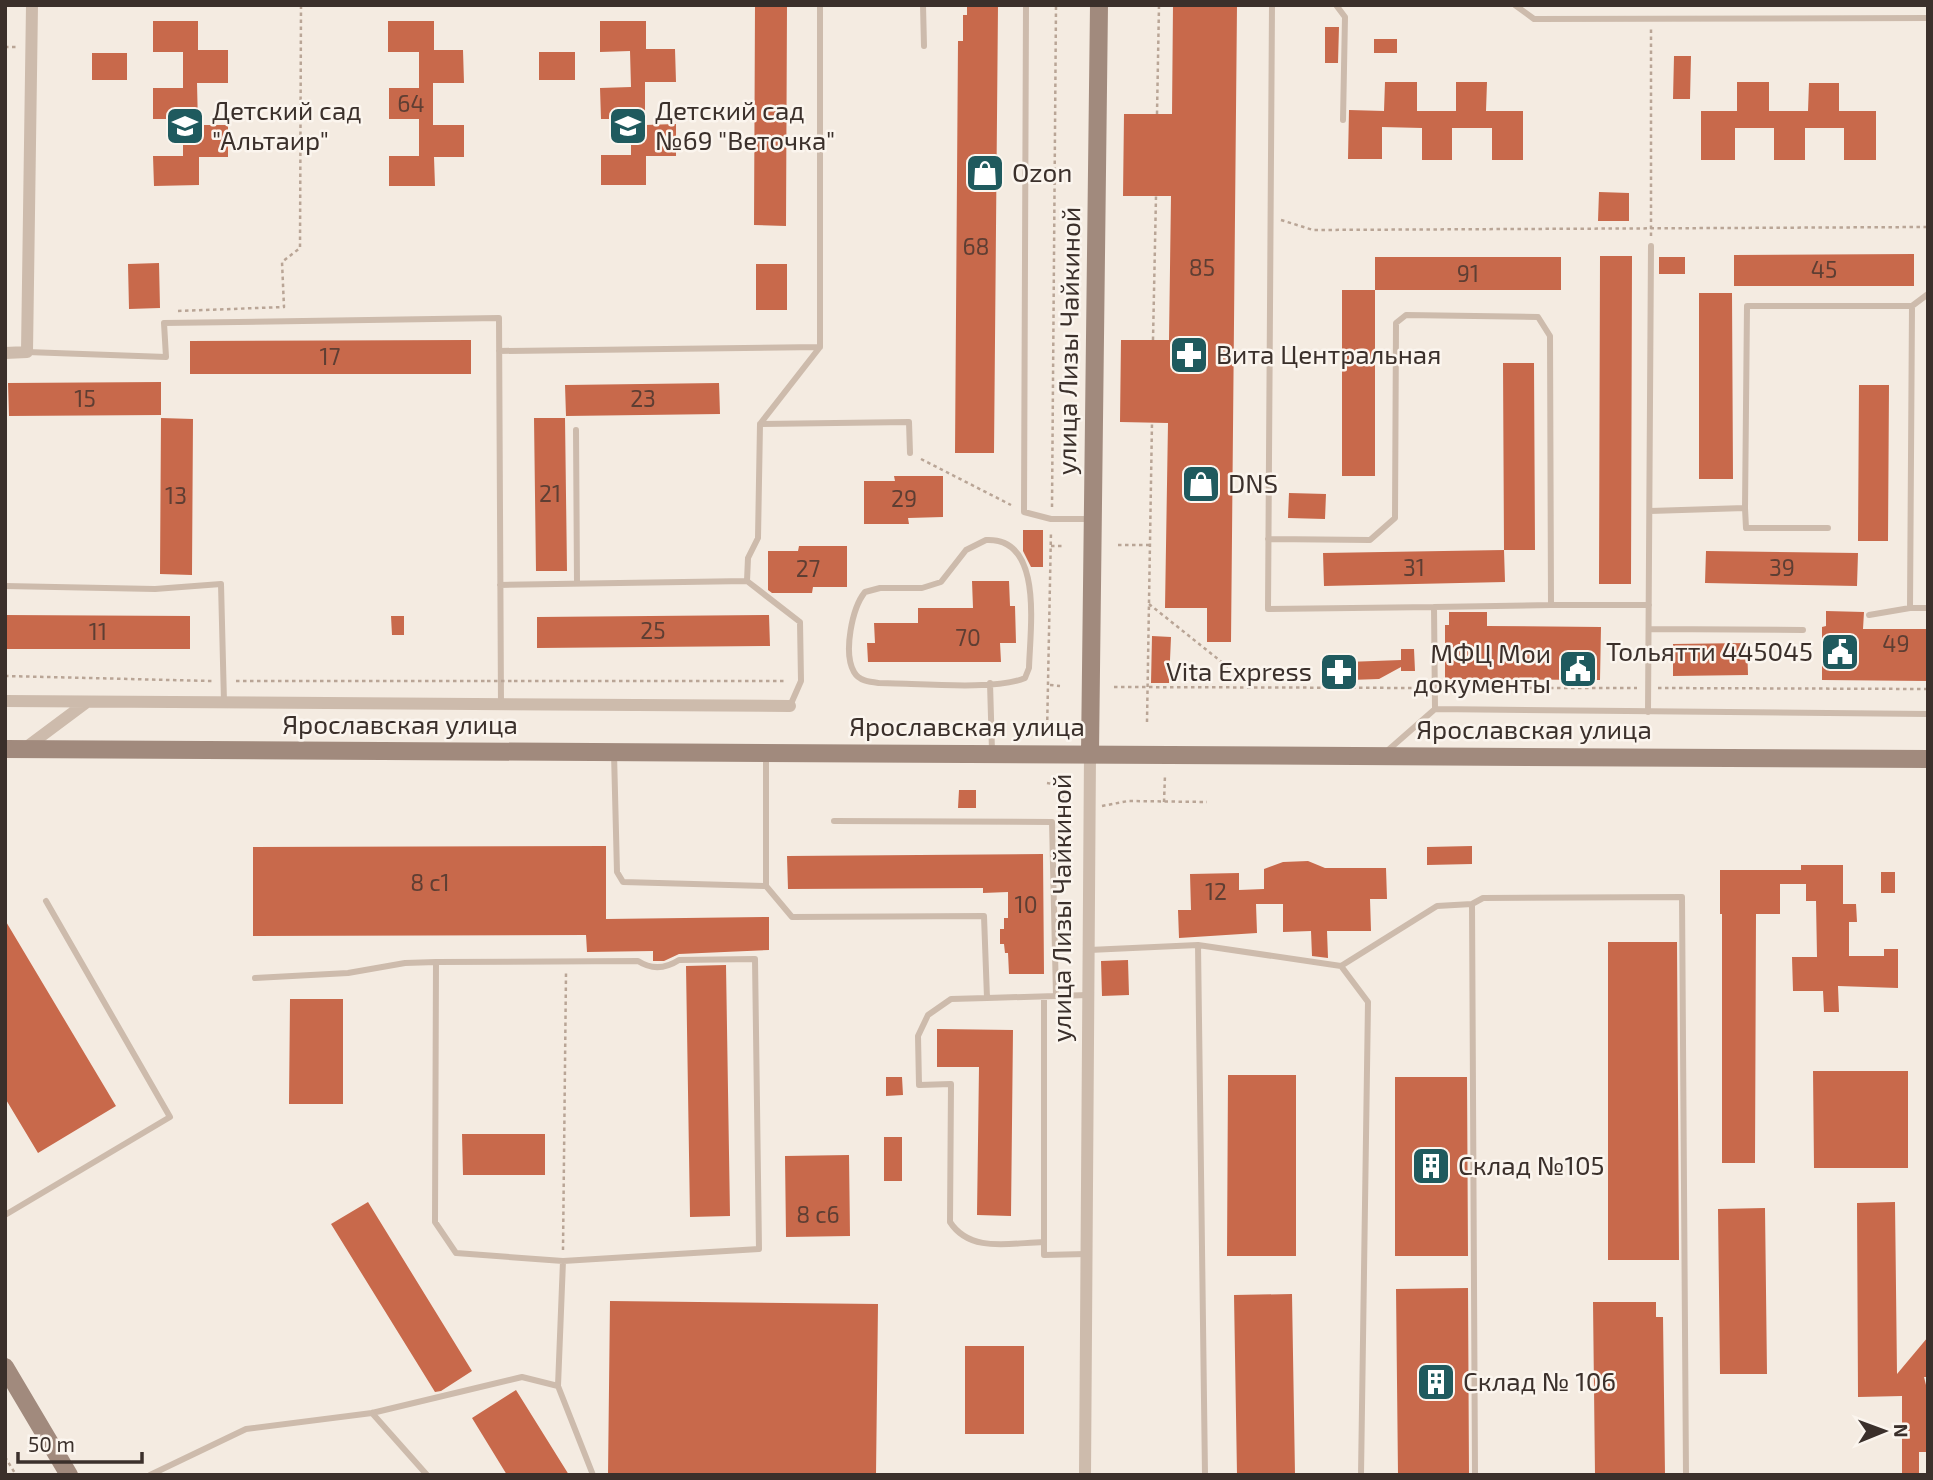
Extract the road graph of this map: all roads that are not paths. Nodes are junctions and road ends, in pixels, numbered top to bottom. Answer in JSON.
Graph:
{"nodes":[{"id":1,"x":32,"y":5,"type":"edge"},
{"id":2,"x":820,"y":5,"type":"edge"},
{"id":3,"x":923,"y":5,"type":"edge"},
{"id":4,"x":1026,"y":5,"type":"edge"},
{"id":5,"x":1100,"y":5,"type":"edge"},
{"id":6,"x":1272,"y":5,"type":"edge"},
{"id":7,"x":1336,"y":5,"type":"edge"},
{"id":8,"x":1515,"y":5,"type":"edge"},
{"id":9,"x":1928,"y":19,"type":"edge"},
{"id":10,"x":924,"y":46,"type":"dead end"},
{"id":11,"x":1343,"y":120,"type":"dead end"},
{"id":12,"x":1651,"y":247,"type":"road end"},
{"id":13,"x":1928,"y":294,"type":"edge"},
{"id":14,"x":1912,"y":306,"type":"junction"},
{"id":15,"x":820,"y":347,"type":"junction"},
{"id":16,"x":499,"y":351,"type":"junction"},
{"id":17,"x":26,"y":352,"type":"junction"},
{"id":18,"x":5,"y":353,"type":"edge"},
{"id":19,"x":760,"y":424,"type":"junction"},
{"id":20,"x":576,"y":430,"type":"dead end"},
{"id":21,"x":909,"y":453,"type":"road end"},
{"id":22,"x":1745,"y":508,"type":"junction"},
{"id":23,"x":1650,"y":511,"type":"junction"},
{"id":24,"x":1093,"y":519,"type":"junction"},
{"id":25,"x":1828,"y":528,"type":"dead end"},
{"id":26,"x":1268,"y":539,"type":"junction"},
{"id":27,"x":747,"y":581,"type":"junction"},
{"id":28,"x":577,"y":583,"type":"junction"},
{"id":29,"x":500,"y":585,"type":"junction"},
{"id":30,"x":5,"y":586,"type":"edge"},
{"id":31,"x":1551,"y":605,"type":"junction"},
{"id":32,"x":1649,"y":605,"type":"junction"},
{"id":33,"x":1434,"y":607,"type":"junction"},
{"id":34,"x":1910,"y":608,"type":"junction"},
{"id":35,"x":1928,"y":608,"type":"edge"},
{"id":36,"x":1869,"y":615,"type":"dead end"},
{"id":37,"x":1649,"y":629,"type":"junction"},
{"id":38,"x":1803,"y":630,"type":"dead end"},
{"id":39,"x":990,"y":683,"type":"junction"},
{"id":40,"x":5,"y":701,"type":"edge"},
{"id":41,"x":87,"y":702,"type":"junction"},
{"id":42,"x":224,"y":703,"type":"junction"},
{"id":43,"x":501,"y":705,"type":"junction"},
{"id":44,"x":790,"y":706,"type":"joint"},
{"id":45,"x":1435,"y":709,"type":"junction"},
{"id":46,"x":1648,"y":712,"type":"junction"},
{"id":47,"x":1928,"y":714,"type":"edge"},
{"id":48,"x":5,"y":749,"type":"edge"},
{"id":49,"x":24,"y":749,"type":"junction"},
{"id":50,"x":614,"y":752,"type":"junction"},
{"id":51,"x":766,"y":752,"type":"junction"},
{"id":52,"x":992,"y":753,"type":"junction"},
{"id":53,"x":1090,"y":753,"type":"junction"},
{"id":54,"x":1382,"y":755,"type":"junction"},
{"id":55,"x":1928,"y":759,"type":"edge"},
{"id":56,"x":834,"y":821,"type":"dead end"},
{"id":57,"x":766,"y":886,"type":"junction"},
{"id":58,"x":46,"y":901,"type":"dead end"},
{"id":59,"x":1472,"y":904,"type":"junction"},
{"id":60,"x":1198,"y":945,"type":"junction"},
{"id":61,"x":1088,"y":950,"type":"junction"},
{"id":62,"x":436,"y":962,"type":"junction"},
{"id":63,"x":1341,"y":966,"type":"junction"},
{"id":64,"x":255,"y":978,"type":"dead end"},
{"id":65,"x":1088,"y":995,"type":"junction"},
{"id":66,"x":1056,"y":996,"type":"junction"},
{"id":67,"x":1044,"y":997,"type":"junction"},
{"id":68,"x":987,"y":998,"type":"junction"},
{"id":69,"x":5,"y":1215,"type":"edge"},
{"id":70,"x":1044,"y":1242,"type":"junction"},
{"id":71,"x":1086,"y":1254,"type":"junction"},
{"id":72,"x":563,"y":1261,"type":"junction"},
{"id":73,"x":5,"y":1367,"type":"edge"},
{"id":74,"x":558,"y":1386,"type":"junction"},
{"id":75,"x":372,"y":1413,"type":"junction"},
{"id":76,"x":69,"y":1475,"type":"edge"},
{"id":77,"x":150,"y":1475,"type":"edge"},
{"id":78,"x":427,"y":1475,"type":"edge"},
{"id":79,"x":593,"y":1475,"type":"edge"},
{"id":80,"x":1085,"y":1475,"type":"edge"},
{"id":81,"x":1205,"y":1475,"type":"edge"},
{"id":82,"x":1361,"y":1475,"type":"edge"},
{"id":83,"x":1475,"y":1475,"type":"edge"},
{"id":84,"x":1686,"y":1475,"type":"edge"}],
"edges":[{"from":1,"to":17,"type":"street"},
{"from":2,"to":15,"type":"lane"},
{"from":3,"to":10,"type":"lane"},
{"from":4,"to":24,"type":"lane"},
{"from":5,"to":24,"type":"main road","name":"улица Лизы Чайкиной"},
{"from":6,"to":26,"type":"lane"},
{"from":7,"to":11,"type":"lane"},
{"from":8,"to":9,"type":"lane"},
{"from":12,"to":23,"type":"lane"},
{"from":13,"to":14,"type":"lane"},
{"from":14,"to":22,"type":"lane"},
{"from":14,"to":34,"type":"lane"},
{"from":15,"to":16,"type":"lane"},
{"from":15,"to":19,"type":"lane"},
{"from":16,"to":17,"type":"lane"},
{"from":16,"to":29,"type":"lane"},
{"from":17,"to":18,"type":"street"},
{"from":19,"to":21,"type":"lane"},
{"from":19,"to":27,"type":"lane"},
{"from":20,"to":28,"type":"lane"},
{"from":22,"to":23,"type":"lane"},
{"from":22,"to":25,"type":"lane"},
{"from":23,"to":32,"type":"lane"},
{"from":24,"to":53,"type":"main road","name":"улица Лизы Чайкиной"},
{"from":26,"to":31,"type":"lane"},
{"from":26,"to":33,"type":"lane"},
{"from":27,"to":28,"type":"lane"},
{"from":27,"to":44,"type":"lane"},
{"from":28,"to":29,"type":"lane"},
{"from":29,"to":43,"type":"lane"},
{"from":30,"to":42,"type":"lane"},
{"from":31,"to":32,"type":"lane"},
{"from":31,"to":33,"type":"lane"},
{"from":32,"to":37,"type":"lane"},
{"from":33,"to":45,"type":"lane"},
{"from":34,"to":35,"type":"lane"},
{"from":34,"to":36,"type":"lane"},
{"from":37,"to":38,"type":"lane"},
{"from":37,"to":46,"type":"lane"},
{"from":39,"to":39,"type":"lane"},
{"from":39,"to":52,"type":"lane"},
{"from":40,"to":41,"type":"street"},
{"from":41,"to":42,"type":"street"},
{"from":41,"to":49,"type":"street"},
{"from":42,"to":43,"type":"street"},
{"from":43,"to":44,"type":"street"},
{"from":45,"to":46,"type":"lane"},
{"from":45,"to":54,"type":"lane"},
{"from":46,"to":47,"type":"lane"},
{"from":48,"to":49,"type":"main road","name":"Ярославская улица"},
{"from":49,"to":50,"type":"main road","name":"Ярославская улица"},
{"from":50,"to":51,"type":"main road","name":"Ярославская улица"},
{"from":50,"to":57,"type":"lane"},
{"from":51,"to":52,"type":"main road","name":"Ярославская улица"},
{"from":51,"to":57,"type":"lane"},
{"from":52,"to":53,"type":"main road","name":"Ярославская улица"},
{"from":53,"to":54,"type":"main road","name":"Ярославская улица"},
{"from":53,"to":61,"type":"street","name":"улица Лизы Чайкиной"},
{"from":54,"to":55,"type":"main road","name":"Ярославская улица"},
{"from":56,"to":66,"type":"lane"},
{"from":57,"to":68,"type":"lane"},
{"from":58,"to":69,"type":"lane"},
{"from":59,"to":63,"type":"lane"},
{"from":59,"to":83,"type":"lane"},
{"from":59,"to":84,"type":"lane"},
{"from":60,"to":61,"type":"lane"},
{"from":60,"to":63,"type":"lane"},
{"from":60,"to":81,"type":"lane"},
{"from":61,"to":65,"type":"street","name":"улица Лизы Чайкиной"},
{"from":62,"to":64,"type":"lane"},
{"from":62,"to":72,"type":"lane"},
{"from":62,"to":72,"type":"lane"},
{"from":63,"to":82,"type":"lane"},
{"from":65,"to":66,"type":"lane"},
{"from":65,"to":71,"type":"street","name":"улица Лизы Чайкиной"},
{"from":66,"to":67,"type":"lane"},
{"from":67,"to":68,"type":"lane"},
{"from":67,"to":70,"type":"lane"},
{"from":68,"to":70,"type":"lane"},
{"from":70,"to":71,"type":"lane"},
{"from":71,"to":80,"type":"street","name":"улица Лизы Чайкиной"},
{"from":72,"to":74,"type":"lane"},
{"from":73,"to":76,"type":"main road"},
{"from":74,"to":75,"type":"lane"},
{"from":74,"to":79,"type":"lane"},
{"from":75,"to":77,"type":"lane"},
{"from":75,"to":78,"type":"lane"}]}
